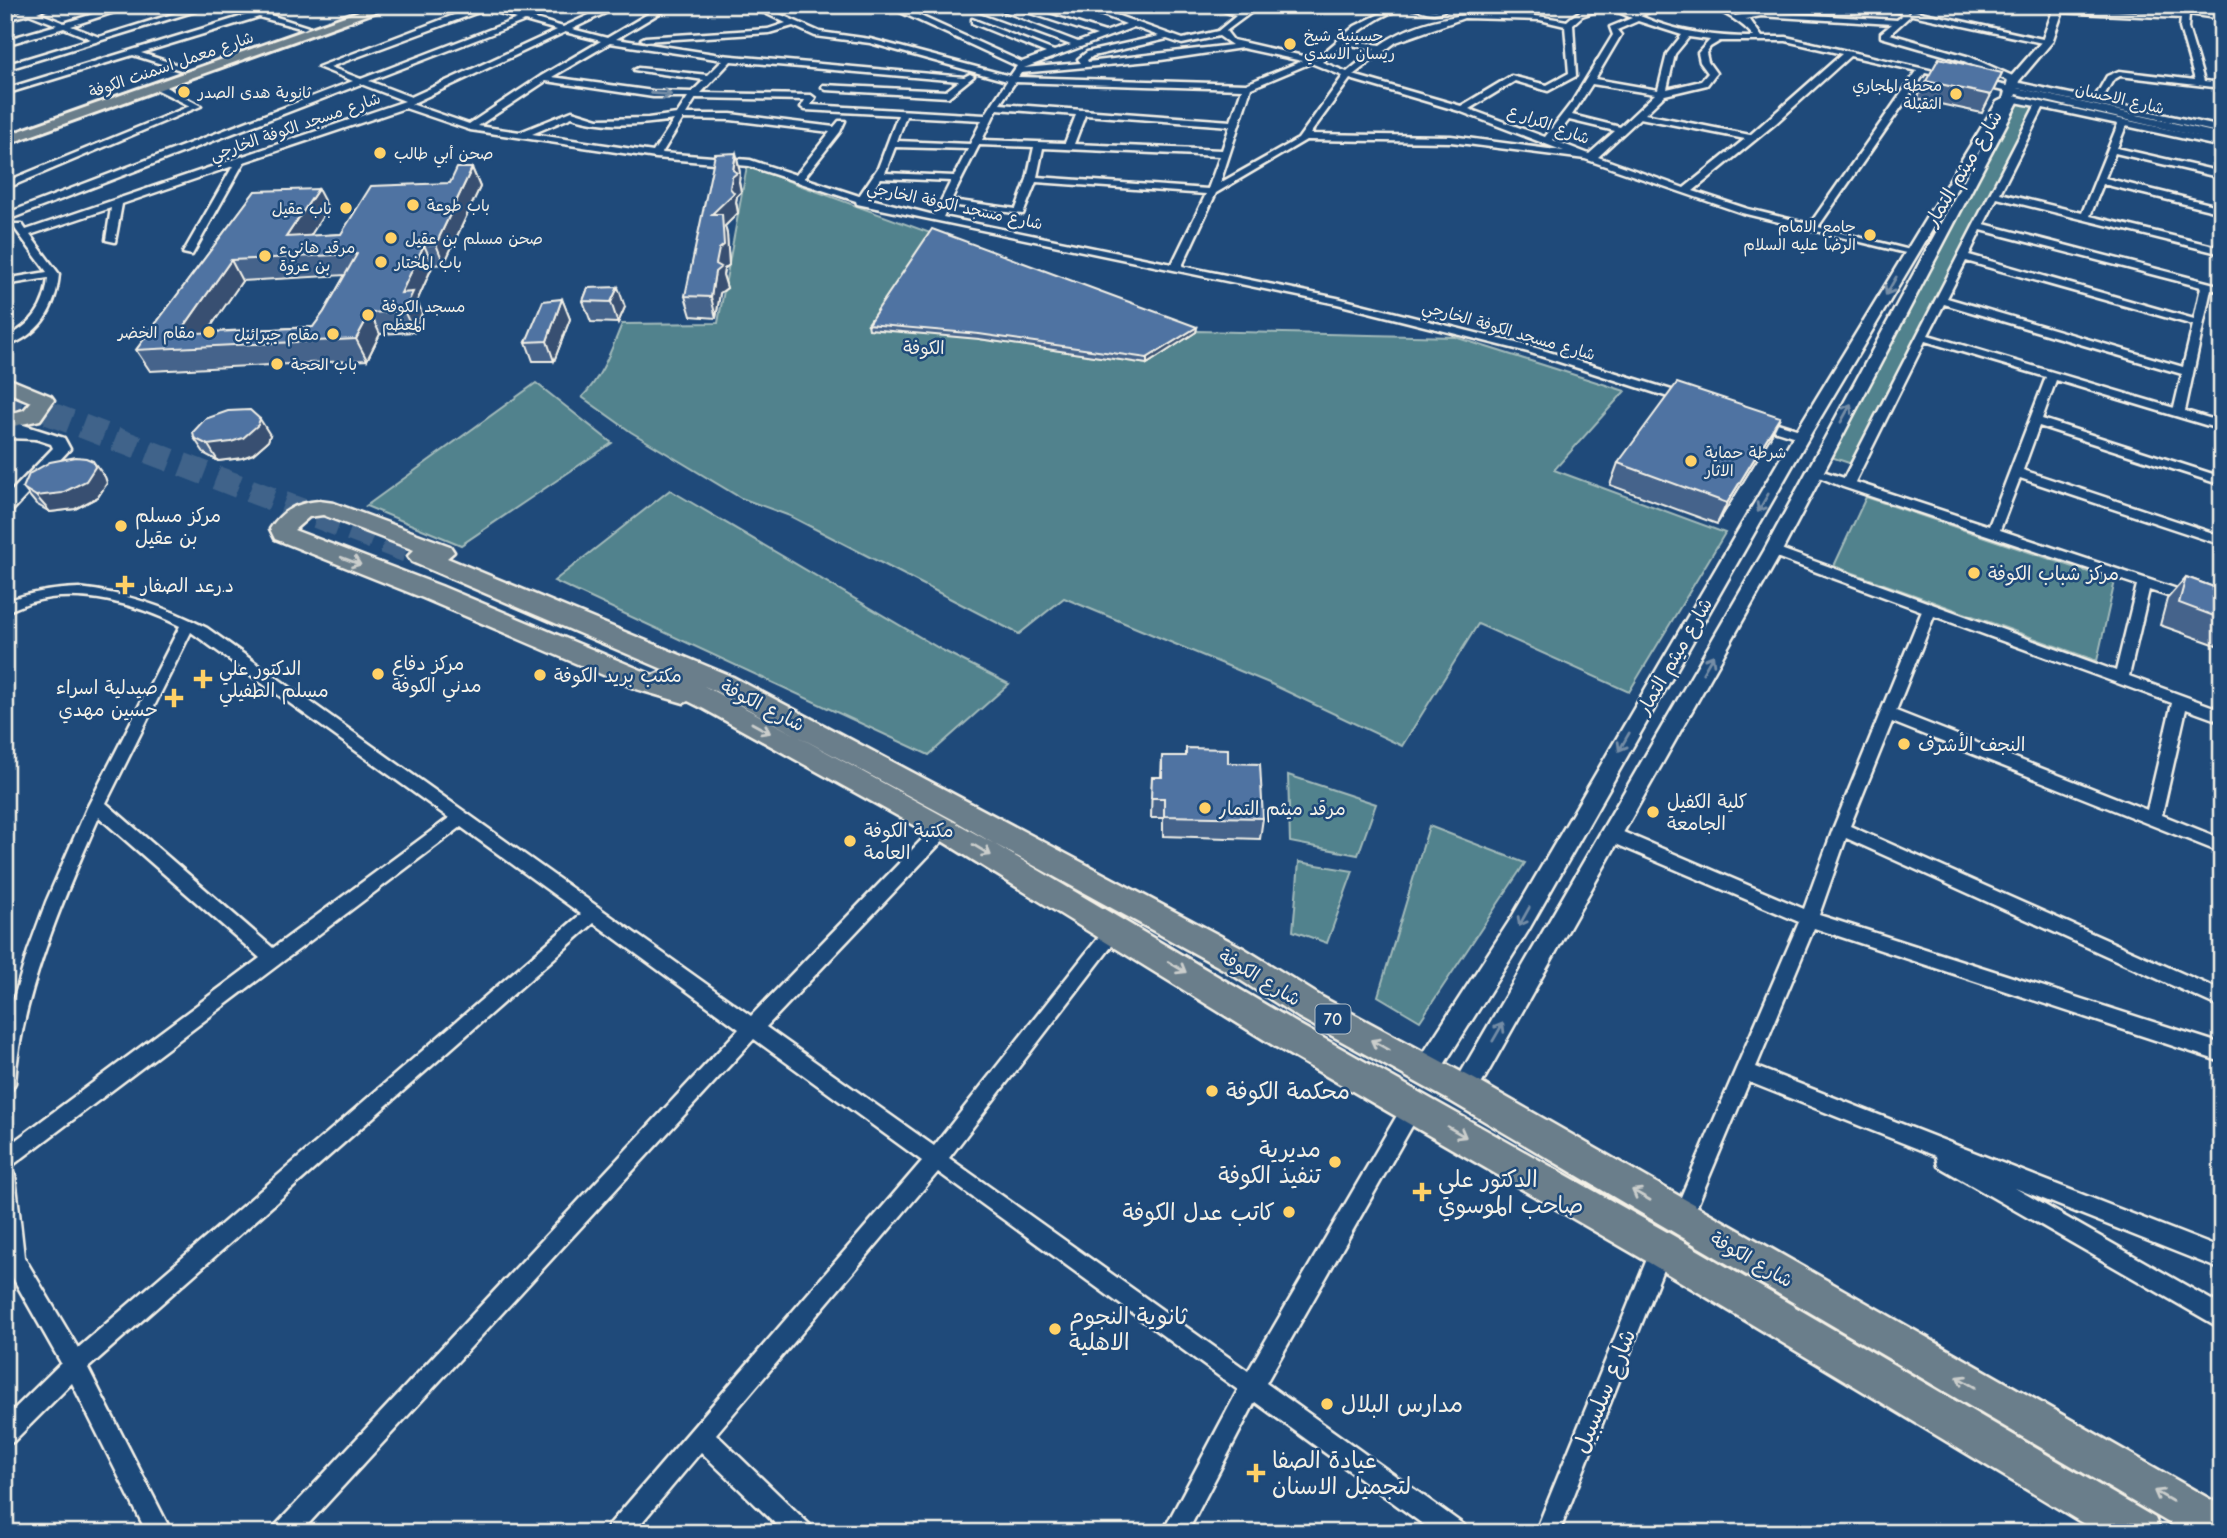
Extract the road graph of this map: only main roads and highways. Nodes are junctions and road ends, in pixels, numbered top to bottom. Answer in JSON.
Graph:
{"nodes":[{"id":1,"x":365,"y":5,"type":"edge"},
{"id":2,"x":388,"y":5,"type":"edge"},
{"id":3,"x":182,"y":72,"type":"junction"},
{"id":4,"x":159,"y":84,"type":"junction"},
{"id":5,"x":5,"y":132,"type":"edge"},
{"id":6,"x":5,"y":141,"type":"edge"},
{"id":7,"x":5,"y":383,"type":"edge"},
{"id":8,"x":5,"y":423,"type":"edge"},
{"id":9,"x":415,"y":561,"type":"tunnel mouth"},
{"id":10,"x":719,"y":693,"type":"junction"},
{"id":11,"x":1234,"y":959,"type":"junction"},
{"id":12,"x":1212,"y":988,"type":"junction"},
{"id":13,"x":1311,"y":1007,"type":"junction"},
{"id":14,"x":1288,"y":1035,"type":"junction"},
{"id":15,"x":2222,"y":1530,"type":"edge"},
{"id":16,"x":2140,"y":1533,"type":"edge"}],
"edges":[{"from":1,"to":3,"type":"main road","name":"شارع معمل اسمنت الكوفة"},
{"from":2,"to":3,"type":"main road","name":"شارع معمل اسمنت الكوفة"},
{"from":3,"to":4,"type":"main road","name":"شارع معمل اسمنت الكوفة"},
{"from":4,"to":5,"type":"main road","name":"شارع معمل اسمنت الكوفة"},
{"from":4,"to":6,"type":"main road","name":"شارع معمل اسمنت الكوفة"},
{"from":7,"to":8,"type":"highway"},
{"from":9,"to":10,"type":"highway","name":"شارع الكوفة","number":"70"},
{"from":10,"to":10,"type":"highway","one_way":true},
{"from":10,"to":11,"type":"highway","name":"شارع الكوفة","number":"70"},
{"from":10,"to":12,"type":"highway","name":"شارع الكوفة","number":"70","one_way":true},
{"from":11,"to":12,"type":"highway"},
{"from":11,"to":13,"type":"highway","name":"شارع الكوفة","number":"70"},
{"from":12,"to":14,"type":"highway","name":"شارع الكوفة","number":"70"},
{"from":13,"to":14,"type":"highway"},
{"from":15,"to":13,"type":"highway","name":"شارع الكوفة","number":"70","one_way":true},
{"from":14,"to":16,"type":"highway","name":"شارع الكوفة","number":"70","one_way":true}]}
